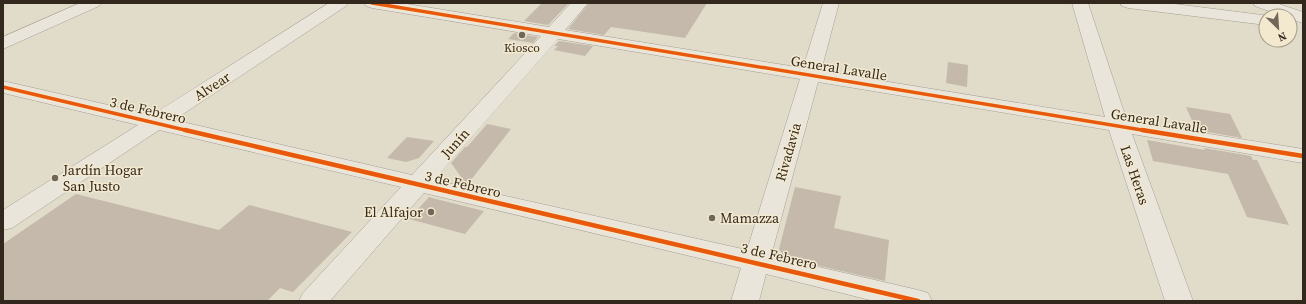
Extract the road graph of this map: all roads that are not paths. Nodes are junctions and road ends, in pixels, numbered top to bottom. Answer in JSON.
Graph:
{"nodes":[{"id":1,"x":93,"y":3,"type":"edge"},
{"id":2,"x":340,"y":3,"type":"edge"},
{"id":3,"x":372,"y":3,"type":"edge"},
{"id":4,"x":580,"y":3,"type":"edge"},
{"id":5,"x":831,"y":3,"type":"edge"},
{"id":6,"x":1080,"y":3,"type":"edge"},
{"id":7,"x":1128,"y":3,"type":"edge"},
{"id":8,"x":1261,"y":3,"type":"edge"},
{"id":9,"x":1303,"y":18,"type":"edge"},
{"id":10,"x":1258,"y":19,"type":"edge"},
{"id":11,"x":554,"y":33,"type":"junction"},
{"id":12,"x":3,"y":44,"type":"edge"},
{"id":13,"x":811,"y":75,"type":"junction"},
{"id":14,"x":3,"y":87,"type":"edge"},
{"id":15,"x":155,"y":123,"type":"junction"},
{"id":16,"x":1118,"y":125,"type":"junction"},
{"id":17,"x":1303,"y":156,"type":"edge"},
{"id":18,"x":418,"y":184,"type":"junction"},
{"id":19,"x":3,"y":222,"type":"edge"},
{"id":20,"x":756,"y":262,"type":"junction"},
{"id":21,"x":313,"y":301,"type":"edge"},
{"id":22,"x":745,"y":301,"type":"edge"},
{"id":23,"x":918,"y":301,"type":"edge"},
{"id":24,"x":1179,"y":301,"type":"edge"}],
"edges":[{"from":1,"to":12,"type":"street"},
{"from":2,"to":15,"type":"street","name":"Alvear"},
{"from":3,"to":11,"type":"street","name":"General Lavalle"},
{"from":4,"to":11,"type":"street","name":"Junín"},
{"from":5,"to":13,"type":"street","name":"Rivadavia"},
{"from":6,"to":16,"type":"street","name":"Las Heras"},
{"from":7,"to":10,"type":"street"},
{"from":8,"to":9,"type":"street"},
{"from":11,"to":13,"type":"street","name":"General Lavalle"},
{"from":11,"to":18,"type":"street","name":"Junín"},
{"from":13,"to":16,"type":"street","name":"General Lavalle"},
{"from":13,"to":20,"type":"street","name":"Rivadavia"},
{"from":14,"to":15,"type":"street","name":"3 de Febrero"},
{"from":15,"to":18,"type":"street","name":"3 de Febrero"},
{"from":15,"to":19,"type":"street","name":"Alvear"},
{"from":16,"to":17,"type":"street","name":"General Lavalle"},
{"from":16,"to":24,"type":"street","name":"Las Heras"},
{"from":18,"to":20,"type":"street","name":"3 de Febrero"},
{"from":18,"to":21,"type":"street","name":"Junín"},
{"from":20,"to":22,"type":"street","name":"Rivadavia"},
{"from":20,"to":23,"type":"street","name":"3 de Febrero"}]}
